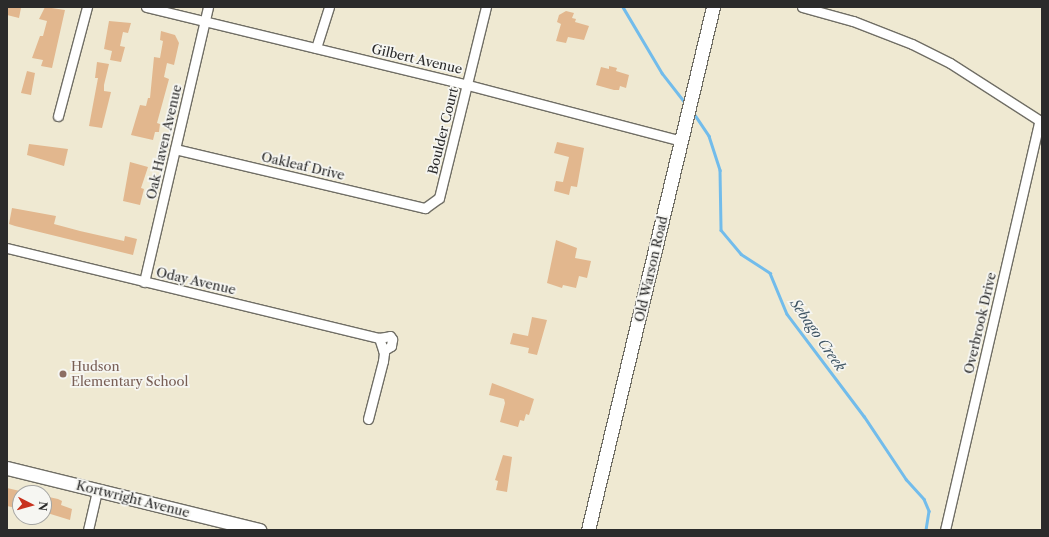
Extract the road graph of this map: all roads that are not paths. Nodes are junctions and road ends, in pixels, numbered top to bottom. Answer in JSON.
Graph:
{"nodes":[{"id":1,"x":87,"y":7,"type":"edge"},
{"id":2,"x":146,"y":7,"type":"edge"},
{"id":3,"x":208,"y":7,"type":"edge"},
{"id":4,"x":329,"y":7,"type":"edge"},
{"id":5,"x":486,"y":7,"type":"edge"},
{"id":6,"x":714,"y":7,"type":"edge"},
{"id":7,"x":802,"y":7,"type":"edge"},
{"id":8,"x":205,"y":22,"type":"junction"},
{"id":9,"x":316,"y":48,"type":"junction"},
{"id":10,"x":468,"y":85,"type":"junction"},
{"id":11,"x":58,"y":116,"type":"dead end"},
{"id":12,"x":1040,"y":122,"type":"edge"},
{"id":13,"x":681,"y":141,"type":"junction"},
{"id":14,"x":175,"y":150,"type":"junction"},
{"id":15,"x":425,"y":208,"type":"joint"},
{"id":16,"x":7,"y":248,"type":"edge"},
{"id":17,"x":144,"y":282,"type":"junction"},
{"id":18,"x":368,"y":419,"type":"dead end"},
{"id":19,"x":7,"y":468,"type":"edge"},
{"id":20,"x":98,"y":491,"type":"junction"},
{"id":21,"x":88,"y":530,"type":"edge"},
{"id":22,"x":260,"y":530,"type":"edge"},
{"id":23,"x":588,"y":530,"type":"edge"},
{"id":24,"x":945,"y":530,"type":"edge"}],
"edges":[{"from":1,"to":11,"type":"street"},
{"from":2,"to":8,"type":"street","name":"Gilbert Avenue"},
{"from":3,"to":8,"type":"street","name":"Oak Haven Avenue"},
{"from":4,"to":9,"type":"street"},
{"from":5,"to":10,"type":"street","name":"Boulder Court"},
{"from":6,"to":13,"type":"street","name":"Old Warson Road"},
{"from":7,"to":12,"type":"street","name":"Overbrook Drive"},
{"from":8,"to":9,"type":"street","name":"Gilbert Avenue"},
{"from":8,"to":14,"type":"street","name":"Oak Haven Avenue"},
{"from":9,"to":10,"type":"street","name":"Gilbert Avenue"},
{"from":10,"to":13,"type":"street","name":"Gilbert Avenue"},
{"from":10,"to":15,"type":"street","name":"Boulder Court"},
{"from":12,"to":24,"type":"street","name":"Overbrook Drive"},
{"from":13,"to":23,"type":"street","name":"Old Warson Road"},
{"from":14,"to":15,"type":"street","name":"Oakleaf Drive"},
{"from":14,"to":17,"type":"street","name":"Oak Haven Avenue"},
{"from":16,"to":17,"type":"street","name":"Oday Avenue"},
{"from":17,"to":18,"type":"street","name":"Oday Avenue"},
{"from":19,"to":20,"type":"street","name":"Kortwright Avenue"},
{"from":20,"to":21,"type":"street"},
{"from":20,"to":22,"type":"street","name":"Kortwright Avenue"}]}
